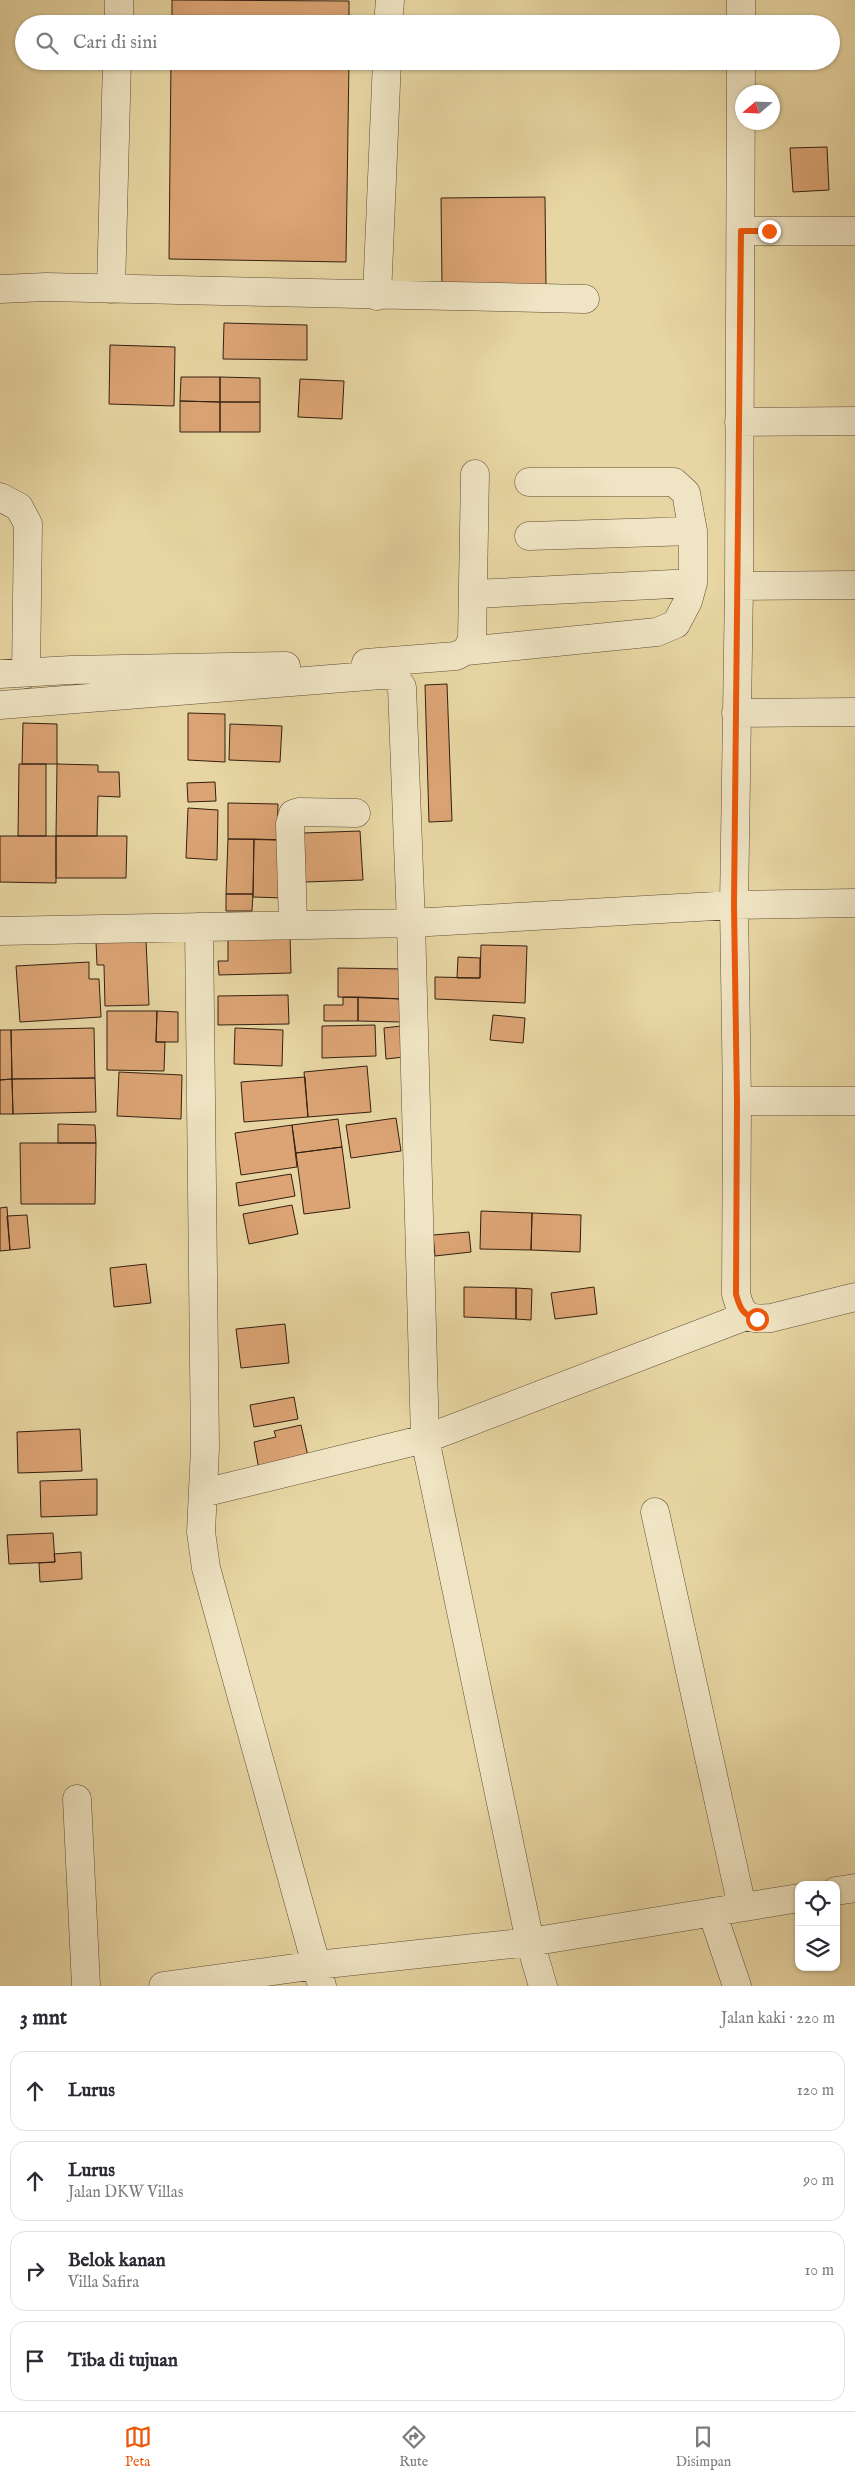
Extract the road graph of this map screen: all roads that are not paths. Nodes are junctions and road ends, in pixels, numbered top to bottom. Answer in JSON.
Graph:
{"nodes":[{"id":1,"x":119,"y":0,"type":"edge"},
{"id":2,"x":390,"y":0,"type":"edge"},
{"id":3,"x":741,"y":0,"type":"edge"},
{"id":4,"x":118,"y":15,"type":"edge"},
{"id":5,"x":389,"y":15,"type":"edge"},
{"id":6,"x":741,"y":15,"type":"edge"},
{"id":7,"x":118,"y":70,"type":"edge"},
{"id":8,"x":387,"y":70,"type":"edge"},
{"id":9,"x":741,"y":70,"type":"edge"},
{"id":10,"x":741,"y":231,"type":"junction"},
{"id":11,"x":855,"y":231,"type":"edge"},
{"id":12,"x":0,"y":288,"type":"edge"},
{"id":13,"x":111,"y":289,"type":"junction"},
{"id":14,"x":378,"y":296,"type":"junction"},
{"id":15,"x":585,"y":299,"type":"dead end"},
{"id":16,"x":855,"y":421,"type":"edge"},
{"id":17,"x":740,"y":422,"type":"junction"},
{"id":18,"x":475,"y":474,"type":"dead end"},
{"id":19,"x":529,"y":482,"type":"dead end"},
{"id":20,"x":0,"y":497,"type":"edge"},
{"id":21,"x":693,"y":531,"type":"junction"},
{"id":22,"x":529,"y":536,"type":"dead end"},
{"id":23,"x":692,"y":584,"type":"junction"},
{"id":24,"x":855,"y":585,"type":"edge"},
{"id":25,"x":739,"y":586,"type":"junction"},
{"id":26,"x":474,"y":594,"type":"junction"},
{"id":27,"x":466,"y":651,"type":"junction"},
{"id":28,"x":13,"y":674,"type":"edge"},
{"id":29,"x":0,"y":705,"type":"edge"},
{"id":30,"x":736,"y":712,"type":"junction"},
{"id":31,"x":855,"y":712,"type":"edge"},
{"id":32,"x":356,"y":813,"type":"dead end"},
{"id":33,"x":855,"y":903,"type":"edge"},
{"id":34,"x":734,"y":905,"type":"junction"},
{"id":35,"x":411,"y":923,"type":"junction"},
{"id":36,"x":293,"y":924,"type":"junction"},
{"id":37,"x":199,"y":927,"type":"junction"},
{"id":38,"x":0,"y":931,"type":"edge"},
{"id":39,"x":737,"y":1101,"type":"junction"},
{"id":40,"x":855,"y":1101,"type":"edge"},
{"id":41,"x":854,"y":1301,"type":"edge"},
{"id":42,"x":746,"y":1316,"type":"junction"},
{"id":43,"x":425,"y":1439,"type":"junction"},
{"id":44,"x":203,"y":1493,"type":"junction"},
{"id":45,"x":655,"y":1512,"type":"dead end"},
{"id":46,"x":77,"y":1799,"type":"dead end"},
{"id":47,"x":855,"y":1888,"type":"edge"},
{"id":48,"x":840,"y":1891,"type":"edge"},
{"id":49,"x":795,"y":1899,"type":"edge"},
{"id":50,"x":742,"y":1907,"type":"junction"},
{"id":51,"x":712,"y":1912,"type":"junction"},
{"id":52,"x":530,"y":1942,"type":"junction"},
{"id":53,"x":319,"y":1975,"type":"edge"},
{"id":54,"x":86,"y":1986,"type":"edge"},
{"id":55,"x":163,"y":1986,"type":"edge"},
{"id":56,"x":543,"y":1986,"type":"edge"},
{"id":57,"x":737,"y":1986,"type":"edge"}],
"edges":[{"from":1,"to":4,"type":"street"},
{"from":2,"to":5,"type":"street"},
{"from":3,"to":6,"type":"street"},
{"from":7,"to":13,"type":"street"},
{"from":8,"to":14,"type":"street"},
{"from":9,"to":10,"type":"street"},
{"from":10,"to":11,"type":"street"},
{"from":10,"to":17,"type":"street"},
{"from":12,"to":13,"type":"street"},
{"from":13,"to":14,"type":"street"},
{"from":14,"to":15,"type":"street"},
{"from":16,"to":17,"type":"street"},
{"from":17,"to":25,"type":"street"},
{"from":18,"to":26,"type":"street"},
{"from":19,"to":21,"type":"street"},
{"from":20,"to":28,"type":"street"},
{"from":21,"to":22,"type":"street"},
{"from":21,"to":23,"type":"street"},
{"from":23,"to":26,"type":"street"},
{"from":23,"to":27,"type":"street"},
{"from":24,"to":25,"type":"street"},
{"from":25,"to":30,"type":"street"},
{"from":26,"to":27,"type":"street"},
{"from":27,"to":28,"type":"street"},
{"from":29,"to":35,"type":"street"},
{"from":30,"to":31,"type":"street"},
{"from":30,"to":34,"type":"street"},
{"from":32,"to":36,"type":"street"},
{"from":33,"to":34,"type":"street"},
{"from":34,"to":35,"type":"street"},
{"from":34,"to":39,"type":"street"},
{"from":35,"to":36,"type":"street"},
{"from":35,"to":43,"type":"street"},
{"from":36,"to":37,"type":"street"},
{"from":37,"to":38,"type":"street"},
{"from":37,"to":44,"type":"street"},
{"from":39,"to":40,"type":"street"},
{"from":39,"to":42,"type":"street"},
{"from":41,"to":42,"type":"street"},
{"from":42,"to":43,"type":"street"},
{"from":43,"to":44,"type":"street"},
{"from":43,"to":52,"type":"street"},
{"from":44,"to":53,"type":"street"},
{"from":45,"to":50,"type":"street"},
{"from":46,"to":54,"type":"street"},
{"from":47,"to":48,"type":"street"},
{"from":49,"to":50,"type":"street"},
{"from":50,"to":51,"type":"street"},
{"from":51,"to":52,"type":"street"},
{"from":51,"to":57,"type":"street"},
{"from":52,"to":53,"type":"street"},
{"from":52,"to":56,"type":"street"},
{"from":53,"to":55,"type":"street"}]}
